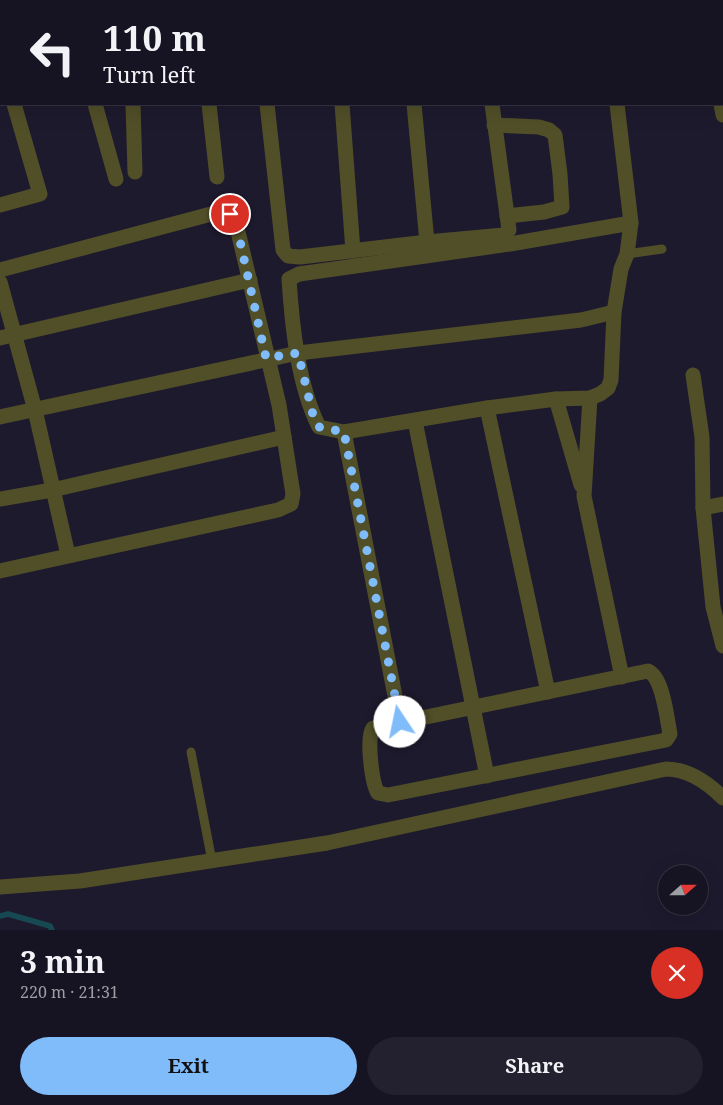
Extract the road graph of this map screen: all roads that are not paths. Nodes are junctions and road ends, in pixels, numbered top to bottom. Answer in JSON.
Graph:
{"nodes":[{"id":1,"x":14,"y":105,"type":"edge"},
{"id":2,"x":95,"y":105,"type":"edge"},
{"id":3,"x":133,"y":105,"type":"edge"},
{"id":4,"x":210,"y":105,"type":"edge"},
{"id":5,"x":267,"y":105,"type":"edge"},
{"id":6,"x":342,"y":105,"type":"edge"},
{"id":7,"x":414,"y":105,"type":"edge"},
{"id":8,"x":492,"y":105,"type":"edge"},
{"id":9,"x":617,"y":105,"type":"edge"},
{"id":10,"x":494,"y":125,"type":"junction"},
{"id":11,"x":135,"y":172,"type":"dead end"},
{"id":12,"x":217,"y":177,"type":"dead end"},
{"id":13,"x":116,"y":179,"type":"dead end"},
{"id":14,"x":0,"y":205,"type":"edge"},
{"id":15,"x":507,"y":216,"type":"junction"},
{"id":16,"x":631,"y":223,"type":"junction"},
{"id":17,"x":427,"y":242,"type":"junction"},
{"id":18,"x":662,"y":249,"type":"dead end"},
{"id":19,"x":353,"y":251,"type":"junction"},
{"id":20,"x":627,"y":254,"type":"junction"},
{"id":21,"x":0,"y":270,"type":"edge"},
{"id":22,"x":250,"y":280,"type":"junction"},
{"id":23,"x":0,"y":282,"type":"edge"},
{"id":24,"x":614,"y":312,"type":"junction"},
{"id":25,"x":7,"y":336,"type":"edge"},
{"id":26,"x":298,"y":353,"type":"junction"},
{"id":27,"x":266,"y":358,"type":"junction"},
{"id":28,"x":693,"y":375,"type":"dead end"},
{"id":29,"x":590,"y":398,"type":"junction"},
{"id":30,"x":556,"y":399,"type":"junction"},
{"id":31,"x":487,"y":408,"type":"junction"},
{"id":32,"x":35,"y":410,"type":"junction"},
{"id":33,"x":0,"y":418,"type":"edge"},
{"id":34,"x":415,"y":421,"type":"junction"},
{"id":35,"x":344,"y":432,"type":"junction"},
{"id":36,"x":284,"y":437,"type":"junction"},
{"id":37,"x":52,"y":490,"type":"junction"},
{"id":38,"x":584,"y":496,"type":"junction"},
{"id":39,"x":0,"y":499,"type":"edge"},
{"id":40,"x":723,"y":504,"type":"edge"},
{"id":41,"x":703,"y":508,"type":"junction"},
{"id":42,"x":68,"y":555,"type":"junction"},
{"id":43,"x":0,"y":571,"type":"edge"},
{"id":44,"x":723,"y":646,"type":"edge"},
{"id":45,"x":622,"y":677,"type":"junction"},
{"id":46,"x":548,"y":692,"type":"junction"},
{"id":47,"x":474,"y":708,"type":"junction"},
{"id":48,"x":400,"y":722,"type":"junction"},
{"id":49,"x":191,"y":752,"type":"dead end"},
{"id":50,"x":487,"y":776,"type":"junction"},
{"id":51,"x":723,"y":798,"type":"edge"},
{"id":52,"x":212,"y":861,"type":"junction"},
{"id":53,"x":0,"y":886,"type":"edge"}],
"edges":[{"from":1,"to":14,"type":"street"},
{"from":2,"to":13,"type":"street"},
{"from":3,"to":11,"type":"street"},
{"from":4,"to":12,"type":"street"},
{"from":5,"to":19,"type":"street"},
{"from":6,"to":19,"type":"street"},
{"from":7,"to":17,"type":"street"},
{"from":8,"to":10,"type":"street"},
{"from":9,"to":16,"type":"street"},
{"from":10,"to":15,"type":"street"},
{"from":10,"to":15,"type":"street"},
{"from":15,"to":17,"type":"street"},
{"from":16,"to":20,"type":"street"},
{"from":16,"to":26,"type":"street"},
{"from":17,"to":19,"type":"street"},
{"from":18,"to":20,"type":"lane"},
{"from":20,"to":24,"type":"street"},
{"from":21,"to":22,"type":"street"},
{"from":22,"to":25,"type":"street"},
{"from":22,"to":27,"type":"street"},
{"from":23,"to":25,"type":"street"},
{"from":24,"to":26,"type":"street"},
{"from":24,"to":29,"type":"street"},
{"from":25,"to":32,"type":"street"},
{"from":26,"to":27,"type":"street"},
{"from":26,"to":35,"type":"street"},
{"from":27,"to":32,"type":"street"},
{"from":27,"to":36,"type":"street"},
{"from":28,"to":41,"type":"street"},
{"from":29,"to":30,"type":"street"},
{"from":29,"to":38,"type":"street"},
{"from":30,"to":31,"type":"street"},
{"from":30,"to":38,"type":"street"},
{"from":31,"to":34,"type":"street"},
{"from":31,"to":46,"type":"street"},
{"from":32,"to":33,"type":"street"},
{"from":32,"to":37,"type":"street"},
{"from":34,"to":35,"type":"street"},
{"from":34,"to":47,"type":"street"},
{"from":35,"to":48,"type":"street"},
{"from":36,"to":37,"type":"street"},
{"from":36,"to":42,"type":"street"},
{"from":37,"to":39,"type":"street"},
{"from":37,"to":42,"type":"street"},
{"from":38,"to":45,"type":"street"},
{"from":40,"to":41,"type":"street"},
{"from":41,"to":44,"type":"street"},
{"from":42,"to":43,"type":"street"},
{"from":45,"to":46,"type":"street"},
{"from":45,"to":50,"type":"street"},
{"from":46,"to":47,"type":"street"},
{"from":47,"to":48,"type":"street"},
{"from":47,"to":50,"type":"street"},
{"from":48,"to":50,"type":"street"},
{"from":49,"to":52,"type":"lane"},
{"from":51,"to":52,"type":"street"},
{"from":52,"to":53,"type":"street"}]}
